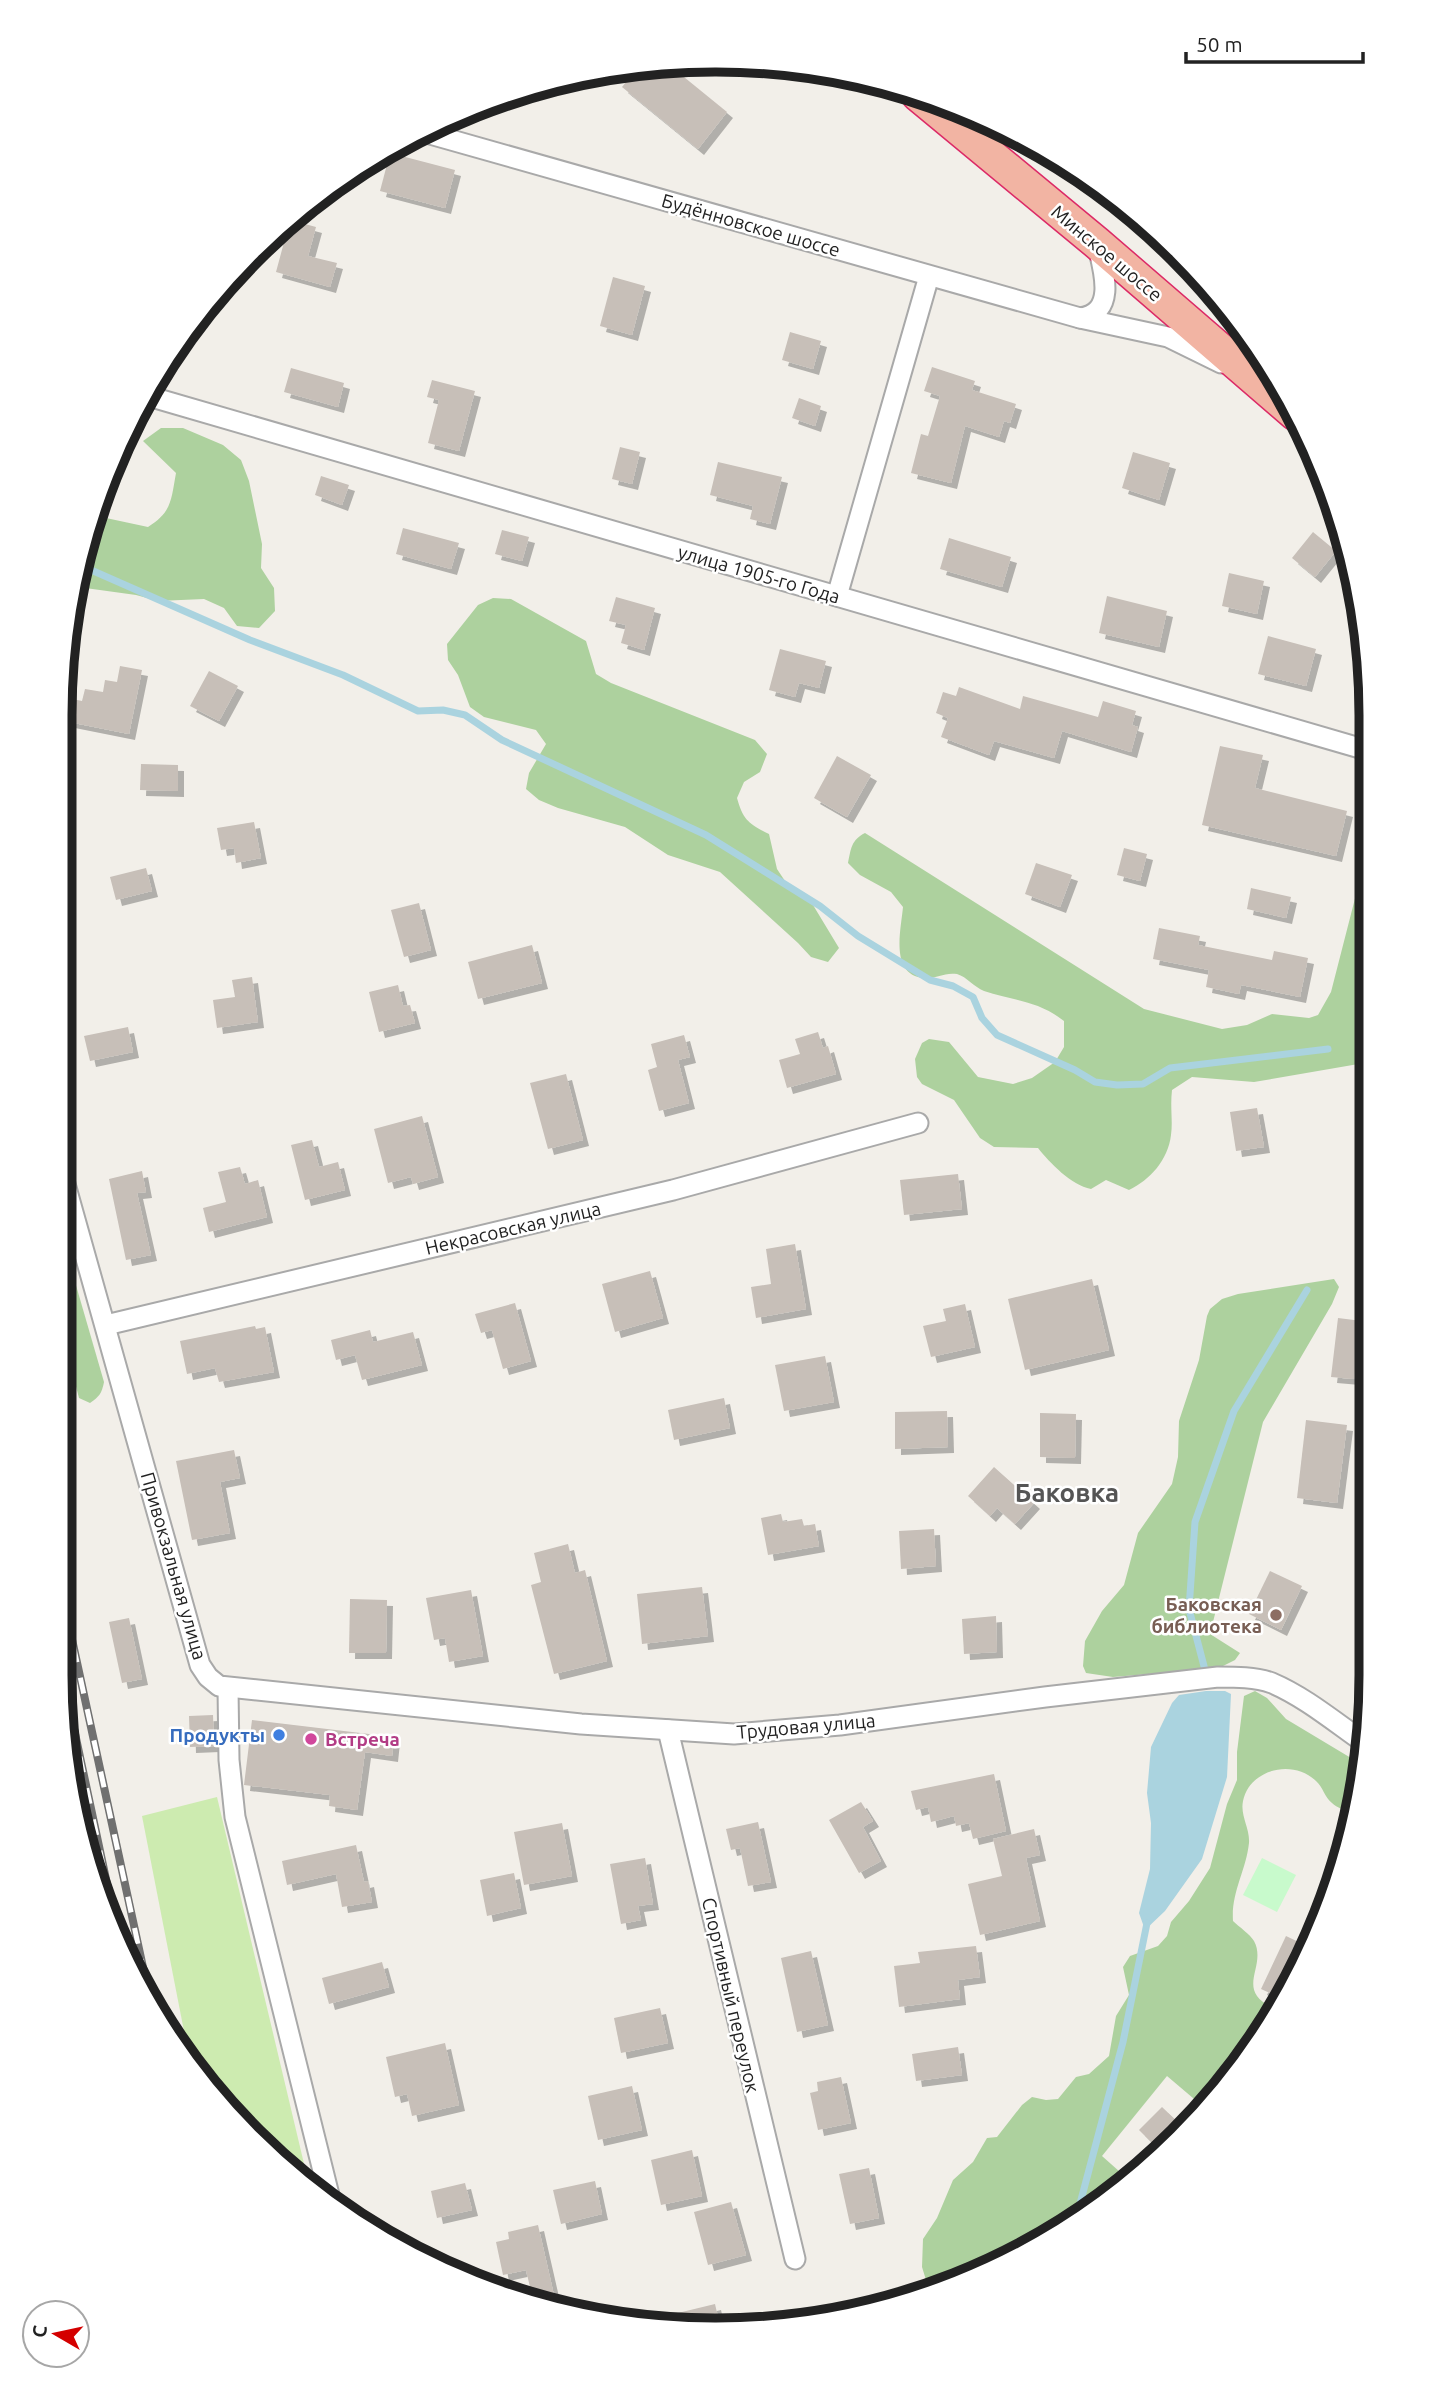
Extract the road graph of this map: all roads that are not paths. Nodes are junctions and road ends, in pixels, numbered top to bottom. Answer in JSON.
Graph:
{"nodes":[{"id":1,"x":939,"y":112,"type":"edge"},
{"id":2,"x":436,"y":136,"type":"edge"},
{"id":3,"x":1097,"y":243,"type":"junction"},
{"id":4,"x":929,"y":276,"type":"junction"},
{"id":5,"x":1080,"y":318,"type":"junction"},
{"id":6,"x":1266,"y":389,"type":"junction"},
{"id":7,"x":1274,"y":396,"type":"edge"},
{"id":8,"x":156,"y":398,"type":"edge"},
{"id":9,"x":837,"y":596,"type":"junction"},
{"id":10,"x":1359,"y":748,"type":"edge"},
{"id":11,"x":918,"y":1123,"type":"dead end"},
{"id":12,"x":72,"y":1207,"type":"edge"},
{"id":13,"x":106,"y":1325,"type":"junction"},
{"id":14,"x":228,"y":1688,"type":"junction"},
{"id":15,"x":667,"y":1730,"type":"junction"},
{"id":16,"x":1356,"y":1737,"type":"edge"},
{"id":17,"x":327,"y":2187,"type":"edge"},
{"id":18,"x":794,"y":2259,"type":"dead end"}],
"edges":[{"from":1,"to":3,"type":"highway","name":"Минское шоссе"},
{"from":2,"to":4,"type":"street","name":"Будённовское шоссе"},
{"from":3,"to":5,"type":"street"},
{"from":3,"to":6,"type":"highway","name":"Минское шоссе"},
{"from":4,"to":5,"type":"street","name":"Будённовское шоссе"},
{"from":4,"to":9,"type":"street"},
{"from":5,"to":6,"type":"street","name":"Будённовское шоссе"},
{"from":6,"to":7,"type":"highway","name":"Минское шоссе"},
{"from":8,"to":9,"type":"street","name":"улица 1905-го Года"},
{"from":9,"to":10,"type":"street","name":"улица 1905-го Года"},
{"from":11,"to":13,"type":"street","name":"Некрасовская улица"},
{"from":12,"to":13,"type":"street","name":"Привокзальная улица"},
{"from":13,"to":14,"type":"street","name":"Привокзальная улица"},
{"from":14,"to":15,"type":"street","name":"Трудовая улица"},
{"from":14,"to":17,"type":"street"},
{"from":15,"to":16,"type":"street","name":"Трудовая улица"},
{"from":15,"to":18,"type":"street","name":"Спортивный переулок"}]}
